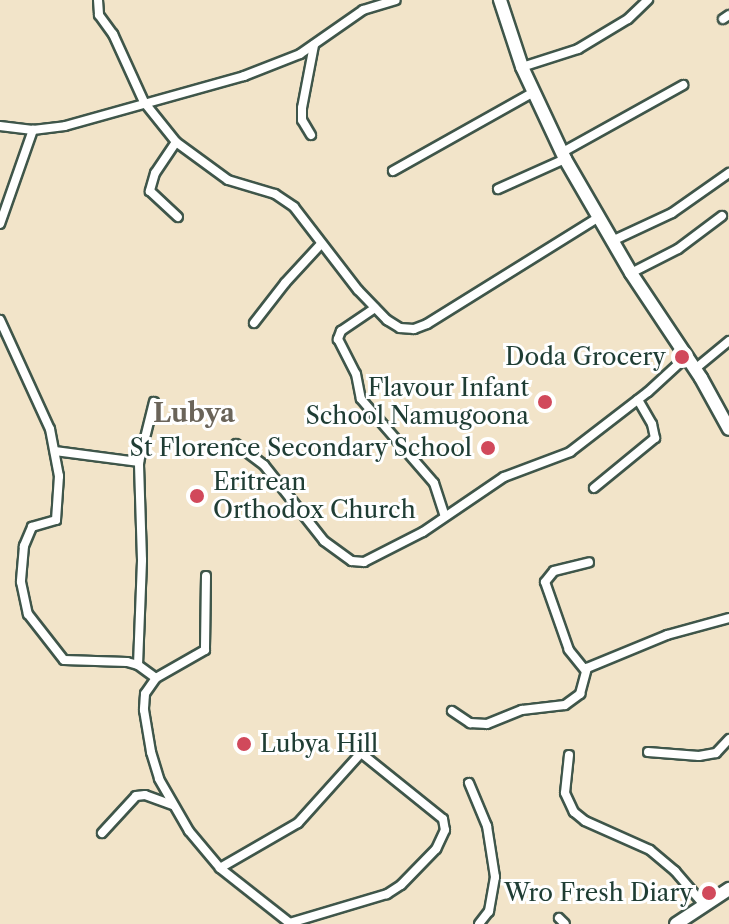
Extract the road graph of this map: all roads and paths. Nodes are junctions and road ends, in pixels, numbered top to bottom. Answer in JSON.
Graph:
{"nodes":[{"id":1,"x":98,"y":0,"type":"edge"},
{"id":2,"x":396,"y":0,"type":"edge"},
{"id":3,"x":500,"y":0,"type":"edge"},
{"id":4,"x":648,"y":0,"type":"edge"},
{"id":5,"x":314,"y":45,"type":"junction"},
{"id":6,"x":522,"y":67,"type":"junction"},
{"id":7,"x":683,"y":85,"type":"dead end"},
{"id":8,"x":534,"y":92,"type":"junction"},
{"id":9,"x":144,"y":102,"type":"junction"},
{"id":10,"x":0,"y":126,"type":"edge"},
{"id":11,"x":33,"y":130,"type":"junction"},
{"id":12,"x":311,"y":135,"type":"dead end"},
{"id":13,"x":176,"y":142,"type":"junction"},
{"id":14,"x":563,"y":156,"type":"junction"},
{"id":15,"x":393,"y":171,"type":"dead end"},
{"id":16,"x":729,"y":173,"type":"edge"},
{"id":17,"x":498,"y":189,"type":"dead end"},
{"id":18,"x":722,"y":216,"type":"dead end"},
{"id":19,"x":178,"y":217,"type":"dead end"},
{"id":20,"x":597,"y":218,"type":"junction"},
{"id":21,"x":0,"y":224,"type":"edge"},
{"id":22,"x":612,"y":241,"type":"junction"},
{"id":23,"x":321,"y":244,"type":"junction"},
{"id":24,"x":631,"y":273,"type":"junction"},
{"id":25,"x":375,"y":308,"type":"junction"},
{"id":26,"x":0,"y":320,"type":"edge"},
{"id":27,"x":254,"y":323,"type":"dead end"},
{"id":28,"x":729,"y":341,"type":"edge"},
{"id":29,"x":686,"y":357,"type":"junction"},
{"id":30,"x":695,"y":369,"type":"junction"},
{"id":31,"x":638,"y":400,"type":"junction"},
{"id":32,"x":154,"y":402,"type":"dead end"},
{"id":33,"x":729,"y":429,"type":"edge"},
{"id":34,"x":236,"y":444,"type":"dead end"},
{"id":35,"x":55,"y":451,"type":"junction"},
{"id":36,"x":139,"y":462,"type":"junction"},
{"id":37,"x":594,"y":488,"type":"dead end"},
{"id":38,"x":445,"y":516,"type":"junction"},
{"id":39,"x":589,"y":562,"type":"dead end"},
{"id":40,"x":206,"y":576,"type":"dead end"},
{"id":41,"x":729,"y":618,"type":"edge"},
{"id":42,"x":138,"y":665,"type":"junction"},
{"id":43,"x":585,"y":670,"type":"junction"},
{"id":44,"x":156,"y":678,"type":"junction"},
{"id":45,"x":452,"y":711,"type":"dead end"},
{"id":46,"x":729,"y":739,"type":"edge"},
{"id":47,"x":648,"y":752,"type":"dead end"},
{"id":48,"x":569,"y":755,"type":"dead end"},
{"id":49,"x":469,"y":783,"type":"dead end"},
{"id":50,"x":173,"y":805,"type":"junction"},
{"id":51,"x":102,"y":833,"type":"dead end"},
{"id":52,"x":220,"y":868,"type":"junction"},
{"id":53,"x":729,"y":889,"type":"edge"},
{"id":54,"x":704,"y":905,"type":"junction"},
{"id":55,"x":290,"y":924,"type":"edge"},
{"id":56,"x":479,"y":924,"type":"edge"},
{"id":57,"x":676,"y":924,"type":"edge"}],
"edges":[{"from":1,"to":9,"type":"street"},
{"from":2,"to":5,"type":"street"},
{"from":3,"to":6,"type":"street"},
{"from":4,"to":6,"type":"street"},
{"from":5,"to":9,"type":"street"},
{"from":5,"to":12,"type":"street"},
{"from":6,"to":8,"type":"street"},
{"from":7,"to":14,"type":"street"},
{"from":8,"to":14,"type":"street"},
{"from":8,"to":15,"type":"street"},
{"from":9,"to":11,"type":"street"},
{"from":9,"to":13,"type":"street"},
{"from":10,"to":11,"type":"street"},
{"from":11,"to":21,"type":"street"},
{"from":13,"to":19,"type":"street"},
{"from":13,"to":23,"type":"street"},
{"from":14,"to":17,"type":"street"},
{"from":14,"to":20,"type":"street"},
{"from":16,"to":22,"type":"street"},
{"from":18,"to":24,"type":"street"},
{"from":20,"to":22,"type":"street"},
{"from":20,"to":25,"type":"street"},
{"from":22,"to":24,"type":"street"},
{"from":23,"to":25,"type":"street"},
{"from":23,"to":27,"type":"street"},
{"from":24,"to":29,"type":"street"},
{"from":25,"to":38,"type":"street"},
{"from":26,"to":35,"type":"street"},
{"from":28,"to":30,"type":"street"},
{"from":29,"to":30,"type":"street"},
{"from":29,"to":31,"type":"street"},
{"from":30,"to":33,"type":"street"},
{"from":31,"to":37,"type":"street"},
{"from":31,"to":38,"type":"street"},
{"from":32,"to":36,"type":"street"},
{"from":34,"to":38,"type":"street"},
{"from":35,"to":36,"type":"street"},
{"from":35,"to":42,"type":"street"},
{"from":36,"to":42,"type":"street"},
{"from":39,"to":43,"type":"street"},
{"from":40,"to":44,"type":"street"},
{"from":41,"to":43,"type":"street"},
{"from":42,"to":44,"type":"street"},
{"from":43,"to":45,"type":"street"},
{"from":44,"to":50,"type":"street"},
{"from":46,"to":47,"type":"street"},
{"from":48,"to":54,"type":"street"},
{"from":49,"to":56,"type":"street"},
{"from":50,"to":51,"type":"street"},
{"from":50,"to":52,"type":"street"},
{"from":52,"to":55,"type":"street"},
{"from":52,"to":55,"type":"street"},
{"from":53,"to":54,"type":"street"},
{"from":54,"to":57,"type":"street"}]}
